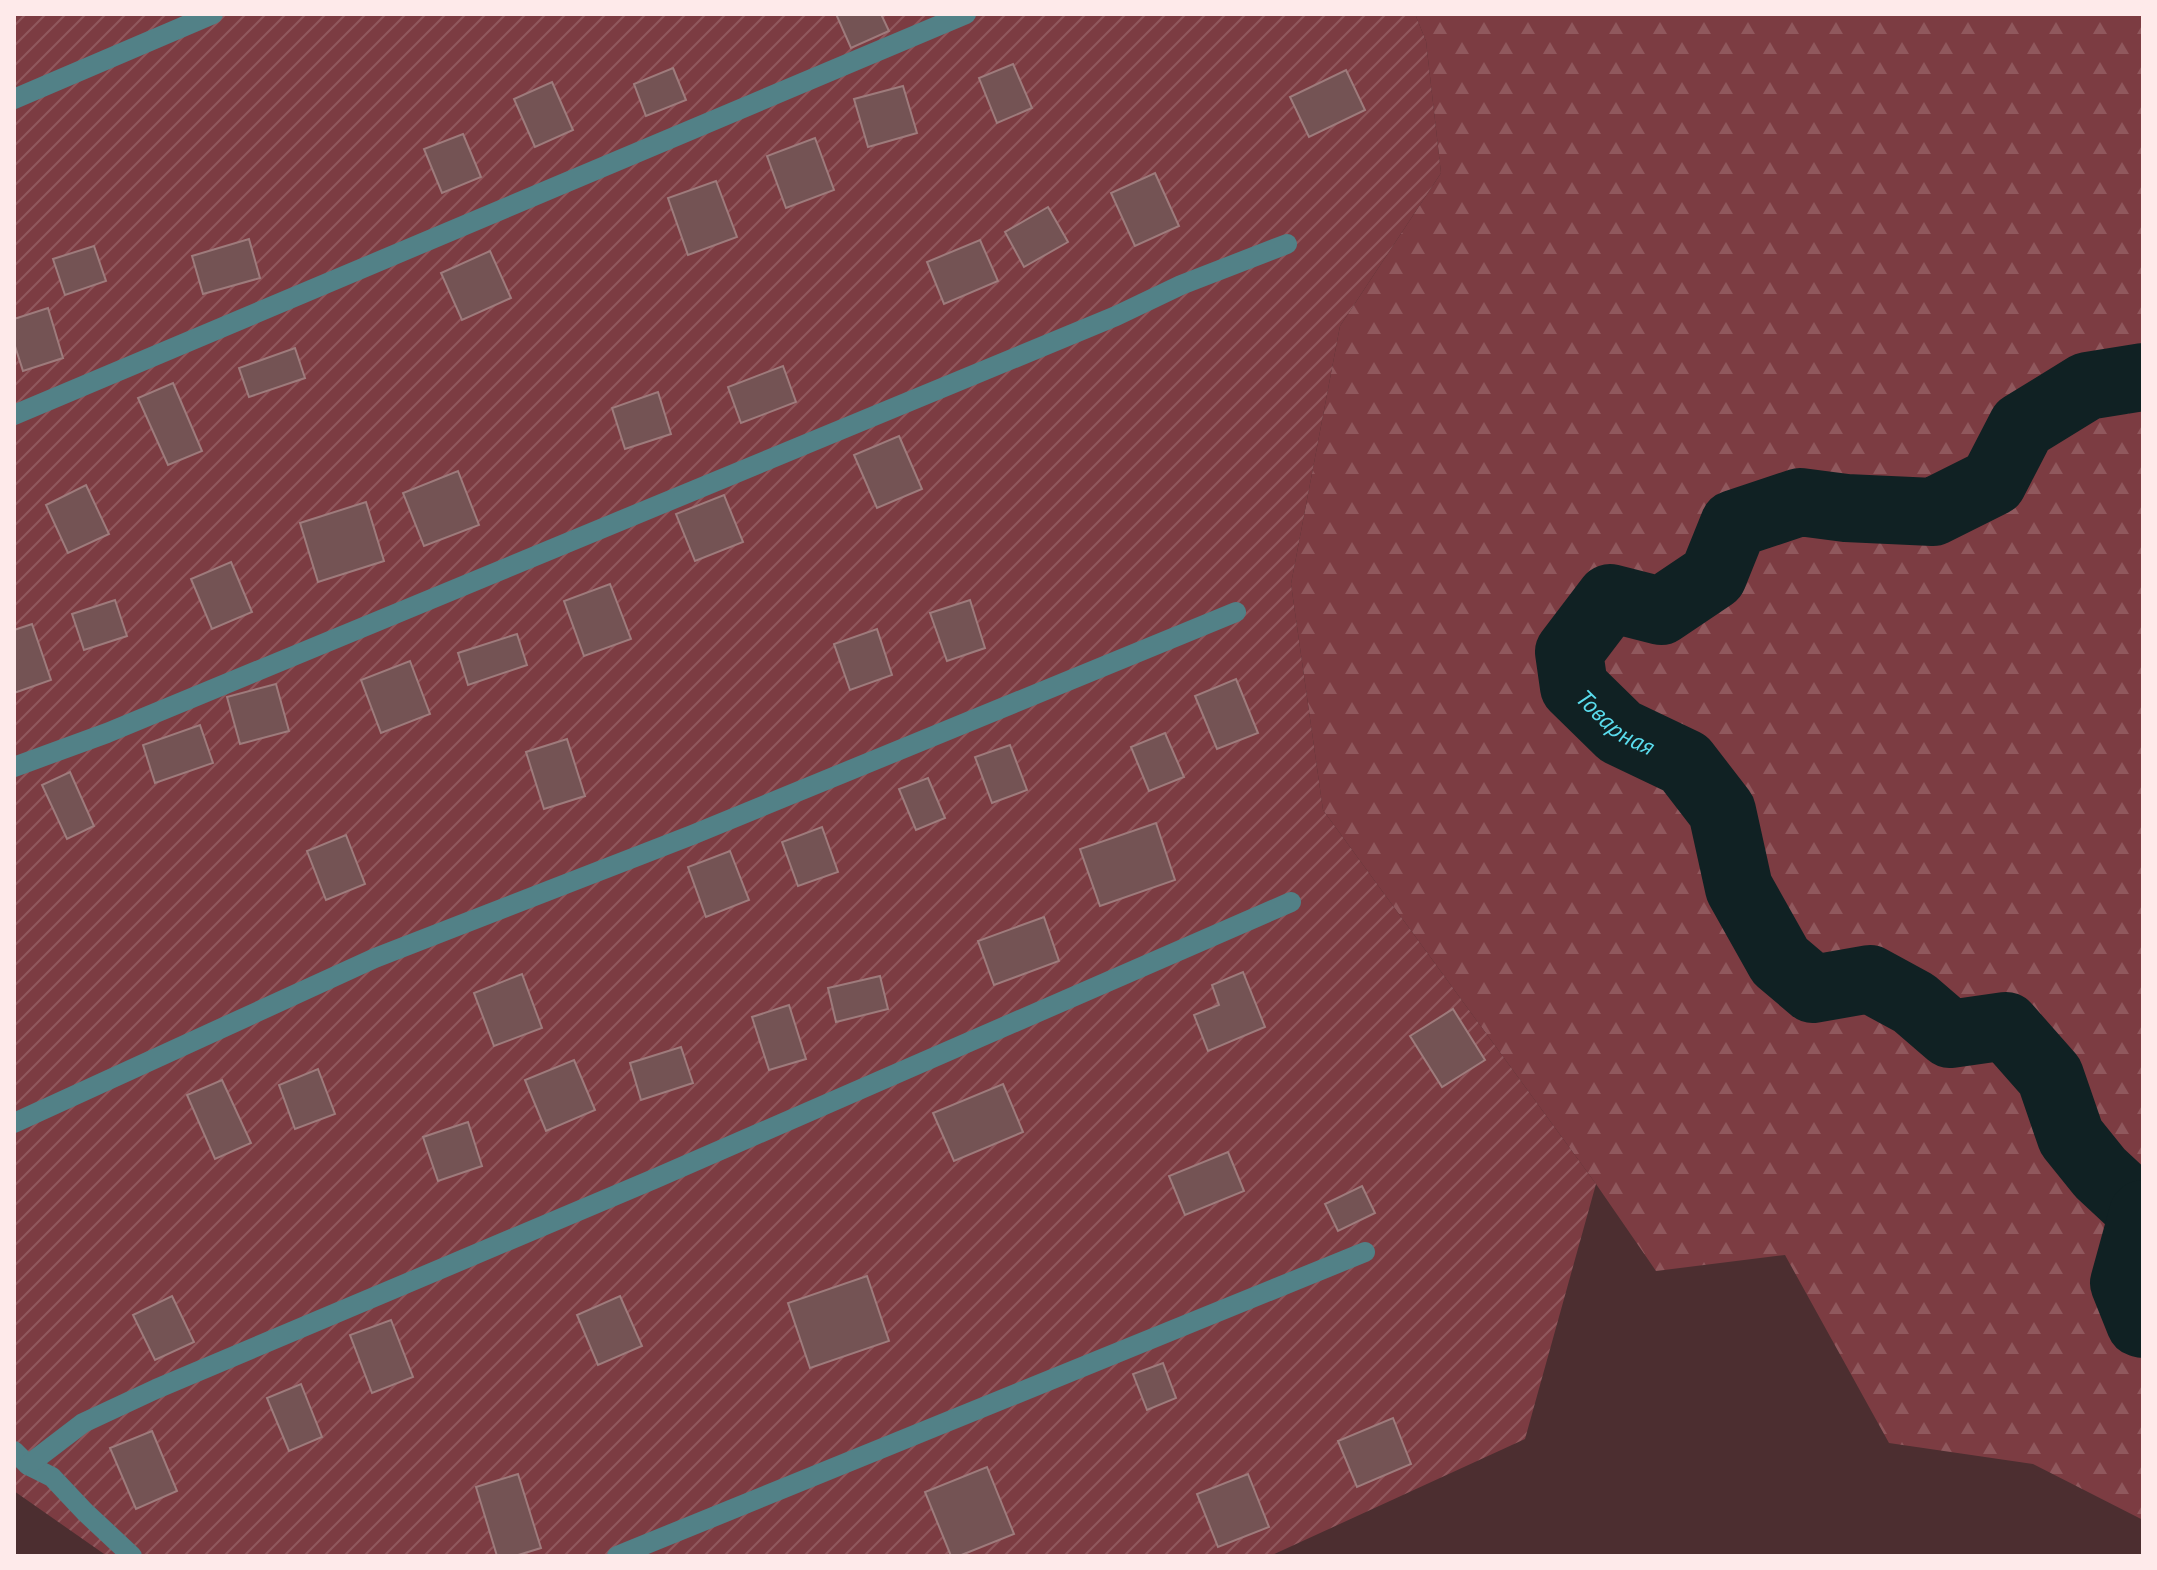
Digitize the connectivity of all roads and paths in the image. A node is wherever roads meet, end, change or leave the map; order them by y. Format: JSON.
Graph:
{"nodes":[{"id":1,"x":213,"y":14,"type":"edge"},
{"id":2,"x":966,"y":14,"type":"edge"},
{"id":3,"x":14,"y":99,"type":"edge"},
{"id":4,"x":1287,"y":244,"type":"dead end"},
{"id":5,"x":14,"y":415,"type":"edge"},
{"id":6,"x":1236,"y":612,"type":"dead end"},
{"id":7,"x":14,"y":767,"type":"edge"},
{"id":8,"x":1291,"y":902,"type":"dead end"},
{"id":9,"x":14,"y":1123,"type":"edge"},
{"id":10,"x":1365,"y":1252,"type":"dead end"},
{"id":11,"x":21,"y":1458,"type":"edge"},
{"id":12,"x":132,"y":1556,"type":"edge"},
{"id":13,"x":617,"y":1556,"type":"edge"}],
"edges":[{"from":1,"to":3,"type":"street"},
{"from":2,"to":5,"type":"street"},
{"from":4,"to":7,"type":"street"},
{"from":6,"to":9,"type":"street"},
{"from":8,"to":11,"type":"street"},
{"from":10,"to":13,"type":"street"},
{"from":11,"to":12,"type":"street"}]}
